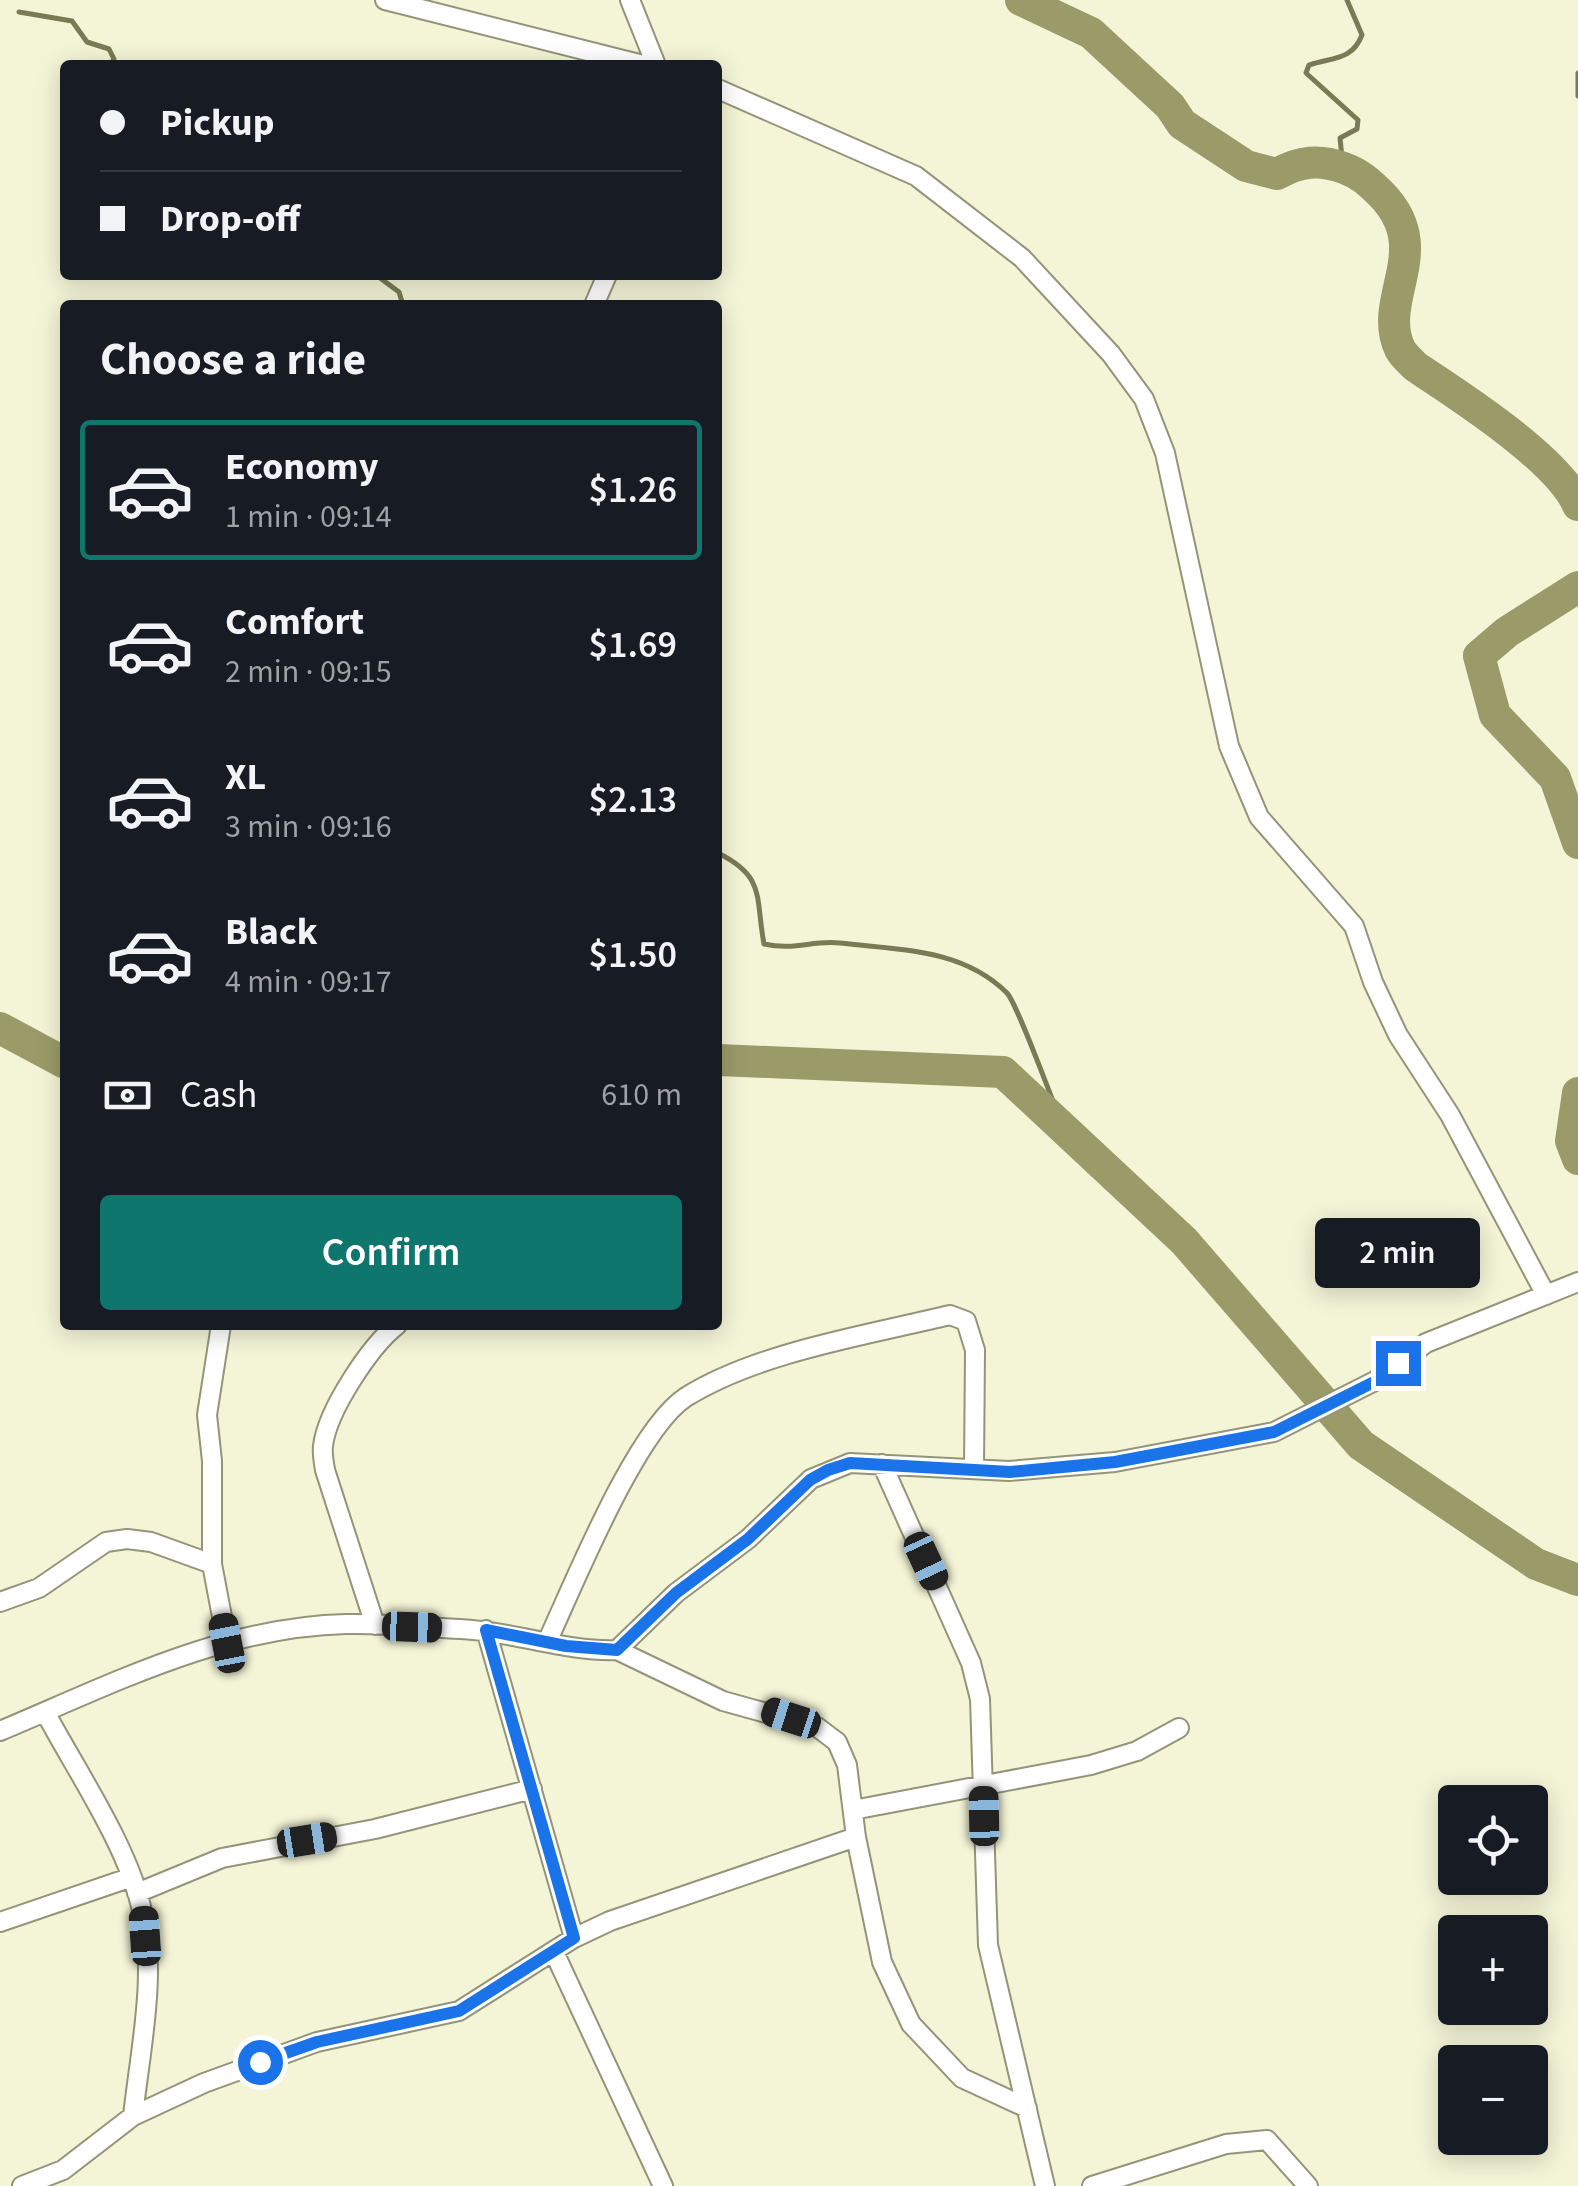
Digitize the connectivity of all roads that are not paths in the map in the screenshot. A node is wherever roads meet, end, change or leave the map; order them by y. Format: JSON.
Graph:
{"nodes":[{"id":1,"x":385,"y":0,"type":"edge"},
{"id":2,"x":630,"y":0,"type":"edge"},
{"id":3,"x":623,"y":60,"type":"edge"},
{"id":4,"x":654,"y":60,"type":"edge"},
{"id":5,"x":722,"y":91,"type":"edge"},
{"id":6,"x":1578,"y":1282,"type":"edge"},
{"id":7,"x":1546,"y":1296,"type":"junction"},
{"id":8,"x":220,"y":1330,"type":"edge"},
{"id":9,"x":390,"y":1330,"type":"edge"},
{"id":10,"x":882,"y":1464,"type":"junction"},
{"id":11,"x":974,"y":1469,"type":"junction"},
{"id":12,"x":212,"y":1564,"type":"junction"},
{"id":13,"x":0,"y":1602,"type":"edge"},
{"id":14,"x":375,"y":1625,"type":"junction"},
{"id":15,"x":486,"y":1630,"type":"junction"},
{"id":16,"x":547,"y":1642,"type":"junction"},
{"id":17,"x":227,"y":1643,"type":"junction"},
{"id":18,"x":617,"y":1650,"type":"junction"},
{"id":19,"x":45,"y":1712,"type":"junction"},
{"id":20,"x":1179,"y":1728,"type":"dead end"},
{"id":21,"x":0,"y":1731,"type":"edge"},
{"id":22,"x":984,"y":1783,"type":"junction"},
{"id":23,"x":532,"y":1789,"type":"junction"},
{"id":24,"x":852,"y":1810,"type":"junction"},
{"id":25,"x":856,"y":1837,"type":"junction"},
{"id":26,"x":135,"y":1885,"type":"junction"},
{"id":27,"x":0,"y":1922,"type":"edge"},
{"id":28,"x":574,"y":1938,"type":"junction"},
{"id":29,"x":554,"y":1952,"type":"junction"},
{"id":30,"x":1027,"y":2108,"type":"junction"},
{"id":31,"x":132,"y":2116,"type":"junction"},
{"id":32,"x":64,"y":2178,"type":"edge"},
{"id":33,"x":22,"y":2186,"type":"edge"},
{"id":34,"x":662,"y":2186,"type":"edge"},
{"id":35,"x":1045,"y":2186,"type":"edge"},
{"id":36,"x":1092,"y":2186,"type":"edge"},
{"id":37,"x":1308,"y":2186,"type":"edge"}],
"edges":[{"from":1,"to":3,"type":"street"},
{"from":2,"to":4,"type":"street"},
{"from":5,"to":7,"type":"street"},
{"from":6,"to":7,"type":"street"},
{"from":7,"to":11,"type":"street"},
{"from":8,"to":12,"type":"street"},
{"from":9,"to":14,"type":"street"},
{"from":10,"to":11,"type":"street"},
{"from":10,"to":18,"type":"street"},
{"from":10,"to":22,"type":"street"},
{"from":11,"to":16,"type":"street"},
{"from":12,"to":13,"type":"street"},
{"from":12,"to":17,"type":"street"},
{"from":14,"to":15,"type":"street"},
{"from":14,"to":17,"type":"street"},
{"from":15,"to":16,"type":"street"},
{"from":15,"to":23,"type":"street"},
{"from":16,"to":18,"type":"street"},
{"from":17,"to":19,"type":"street"},
{"from":18,"to":24,"type":"street"},
{"from":19,"to":21,"type":"street"},
{"from":19,"to":26,"type":"street"},
{"from":20,"to":22,"type":"street"},
{"from":22,"to":24,"type":"street"},
{"from":22,"to":30,"type":"street"},
{"from":23,"to":26,"type":"street"},
{"from":23,"to":28,"type":"street"},
{"from":24,"to":25,"type":"street"},
{"from":25,"to":28,"type":"street"},
{"from":25,"to":30,"type":"street"},
{"from":26,"to":27,"type":"street"},
{"from":26,"to":31,"type":"street"},
{"from":28,"to":29,"type":"street"},
{"from":29,"to":31,"type":"street"},
{"from":29,"to":34,"type":"street"},
{"from":30,"to":35,"type":"street"},
{"from":31,"to":32,"type":"street"},
{"from":32,"to":33,"type":"street"},
{"from":36,"to":37,"type":"street"}]}
